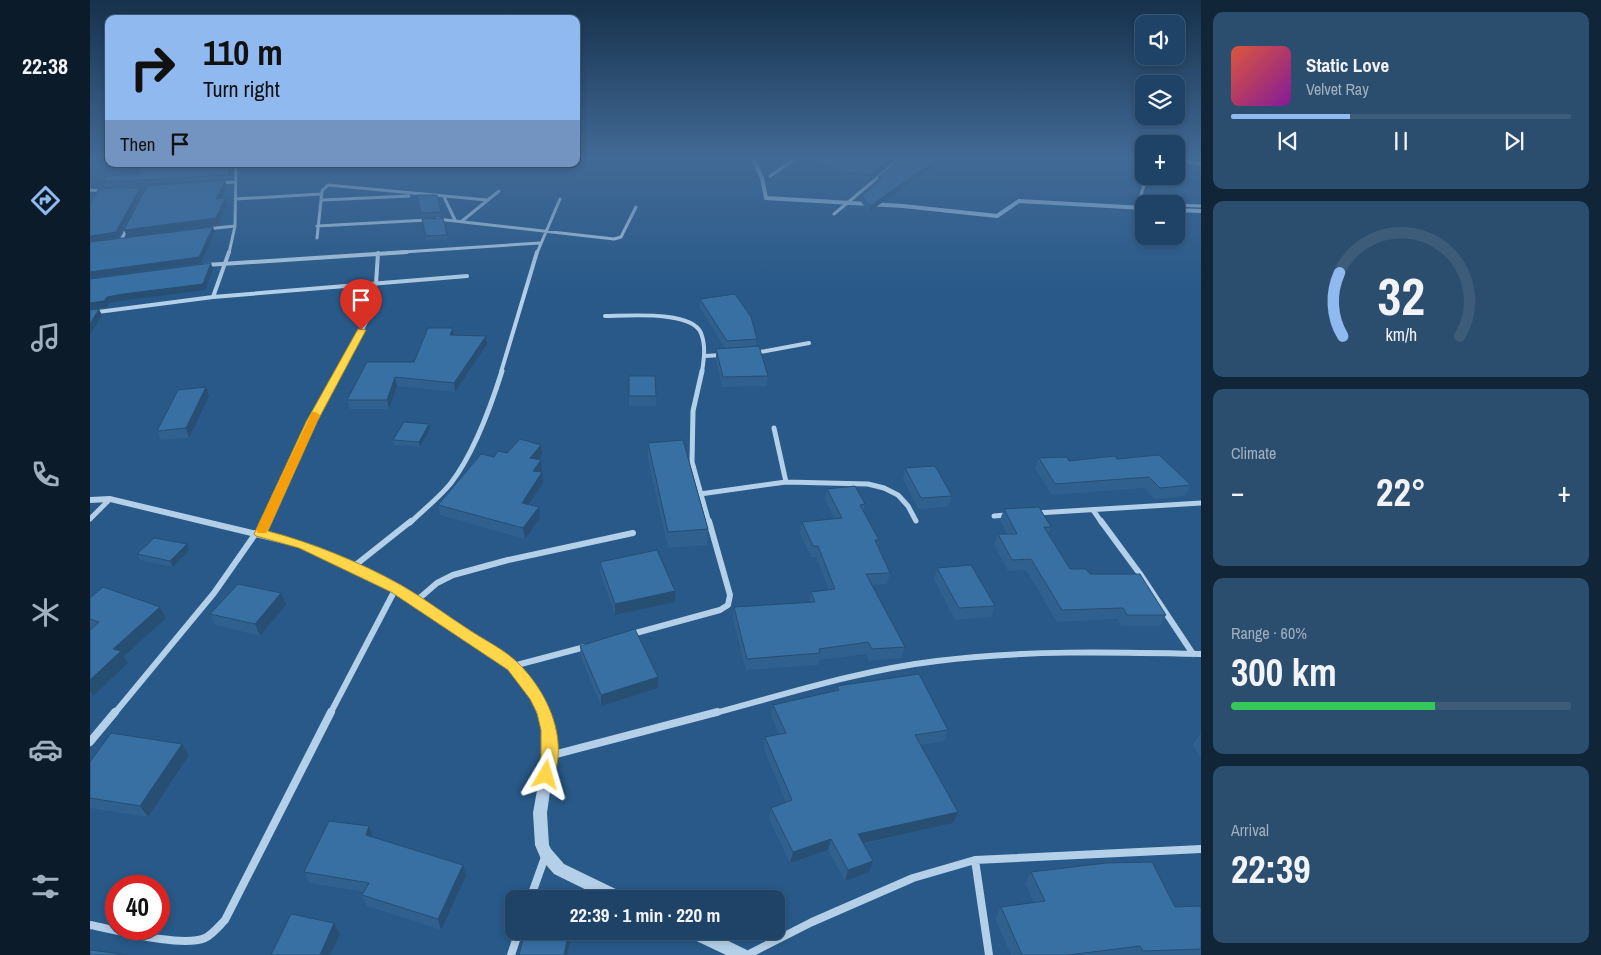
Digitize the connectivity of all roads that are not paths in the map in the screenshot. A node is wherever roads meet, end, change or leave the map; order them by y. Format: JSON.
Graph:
{"nodes":[{"id":1,"x":236,"y":204,"type":"edge"},
{"id":2,"x":321,"y":204,"type":"edge"},
{"id":3,"x":447,"y":204,"type":"edge"},
{"id":4,"x":483,"y":204,"type":"edge"},
{"id":5,"x":558,"y":204,"type":"edge"},
{"id":6,"x":849,"y":204,"type":"edge"},
{"id":7,"x":1185,"y":205,"type":"edge"},
{"id":8,"x":1201,"y":206,"type":"edge"},
{"id":9,"x":636,"y":207,"type":"dead end"},
{"id":10,"x":834,"y":214,"type":"dead end"},
{"id":11,"x":455,"y":220,"type":"junction"},
{"id":12,"x":462,"y":221,"type":"junction"},
{"id":13,"x":130,"y":223,"type":"edge"},
{"id":14,"x":235,"y":226,"type":"junction"},
{"id":15,"x":317,"y":226,"type":"junction"},
{"id":16,"x":197,"y":230,"type":"edge"},
{"id":17,"x":544,"y":232,"type":"junction"},
{"id":18,"x":317,"y":238,"type":"dead end"},
{"id":19,"x":131,"y":239,"type":"edge"},
{"id":20,"x":121,"y":240,"type":"junction"},
{"id":21,"x":113,"y":241,"type":"edge"},
{"id":22,"x":540,"y":243,"type":"junction"},
{"id":23,"x":378,"y":253,"type":"junction"},
{"id":24,"x":227,"y":263,"type":"junction"},
{"id":25,"x":200,"y":266,"type":"edge"},
{"id":26,"x":467,"y":276,"type":"dead end"},
{"id":27,"x":376,"y":284,"type":"junction"},
{"id":28,"x":213,"y":297,"type":"junction"},
{"id":29,"x":379,"y":298,"type":"dead end"},
{"id":30,"x":90,"y":313,"type":"edge"},
{"id":31,"x":605,"y":316,"type":"dead end"},
{"id":32,"x":809,"y":343,"type":"dead end"},
{"id":33,"x":753,"y":353,"type":"edge"},
{"id":34,"x":724,"y":355,"type":"edge"},
{"id":35,"x":705,"y":356,"type":"junction"},
{"id":36,"x":774,"y":428,"type":"dead end"},
{"id":37,"x":786,"y":482,"type":"junction"},
{"id":38,"x":700,"y":494,"type":"junction"},
{"id":39,"x":110,"y":499,"type":"junction"},
{"id":40,"x":90,"y":500,"type":"edge"},
{"id":41,"x":1201,"y":503,"type":"edge"},
{"id":42,"x":1093,"y":510,"type":"junction"},
{"id":43,"x":1034,"y":513,"type":"edge"},
{"id":44,"x":1014,"y":514,"type":"edge"},
{"id":45,"x":994,"y":516,"type":"dead end"},
{"id":46,"x":90,"y":519,"type":"edge"},
{"id":47,"x":916,"y":521,"type":"dead end"},
{"id":48,"x":258,"y":533,"type":"junction"},
{"id":49,"x":633,"y":534,"type":"dead end"},
{"id":50,"x":354,"y":567,"type":"junction"},
{"id":51,"x":396,"y":588,"type":"junction"},
{"id":52,"x":415,"y":602,"type":"junction"},
{"id":53,"x":626,"y":636,"type":"edge"},
{"id":54,"x":588,"y":646,"type":"edge"},
{"id":55,"x":1197,"y":654,"type":"edge"},
{"id":56,"x":513,"y":666,"type":"junction"},
{"id":57,"x":90,"y":742,"type":"edge"},
{"id":58,"x":549,"y":756,"type":"junction"},
{"id":59,"x":1201,"y":849,"type":"edge"},
{"id":60,"x":546,"y":854,"type":"junction"},
{"id":61,"x":975,"y":860,"type":"junction"},
{"id":62,"x":533,"y":890,"type":"edge"},
{"id":63,"x":602,"y":890,"type":"edge"},
{"id":64,"x":90,"y":925,"type":"edge"},
{"id":65,"x":516,"y":940,"type":"edge"},
{"id":66,"x":710,"y":940,"type":"edge"},
{"id":67,"x":511,"y":955,"type":"edge"},
{"id":68,"x":742,"y":955,"type":"edge"},
{"id":69,"x":747,"y":955,"type":"edge"},
{"id":70,"x":989,"y":955,"type":"edge"}],
"edges":[{"from":1,"to":14,"type":"street"},
{"from":2,"to":15,"type":"street"},
{"from":3,"to":11,"type":"street"},
{"from":4,"to":12,"type":"street"},
{"from":5,"to":17,"type":"street"},
{"from":6,"to":10,"type":"street"},
{"from":7,"to":8,"type":"street"},
{"from":9,"to":17,"type":"street"},
{"from":11,"to":12,"type":"street"},
{"from":11,"to":15,"type":"street"},
{"from":12,"to":17,"type":"street"},
{"from":13,"to":20,"type":"street"},
{"from":14,"to":16,"type":"street"},
{"from":14,"to":24,"type":"street"},
{"from":15,"to":18,"type":"street"},
{"from":17,"to":22,"type":"street"},
{"from":19,"to":20,"type":"street"},
{"from":20,"to":21,"type":"street"},
{"from":22,"to":23,"type":"street"},
{"from":22,"to":50,"type":"street"},
{"from":23,"to":24,"type":"street"},
{"from":23,"to":27,"type":"street"},
{"from":24,"to":25,"type":"street"},
{"from":24,"to":28,"type":"street"},
{"from":26,"to":27,"type":"street"},
{"from":27,"to":28,"type":"street"},
{"from":28,"to":30,"type":"street"},
{"from":29,"to":48,"type":"street"},
{"from":31,"to":35,"type":"street"},
{"from":32,"to":33,"type":"street"},
{"from":34,"to":35,"type":"street"},
{"from":35,"to":38,"type":"street"},
{"from":36,"to":37,"type":"street"},
{"from":37,"to":38,"type":"street"},
{"from":37,"to":47,"type":"street"},
{"from":38,"to":53,"type":"street"},
{"from":39,"to":40,"type":"street"},
{"from":39,"to":46,"type":"street"},
{"from":39,"to":48,"type":"street"},
{"from":41,"to":42,"type":"street"},
{"from":42,"to":43,"type":"street"},
{"from":42,"to":55,"type":"street"},
{"from":44,"to":45,"type":"street"},
{"from":48,"to":50,"type":"street"},
{"from":48,"to":57,"type":"street"},
{"from":49,"to":52,"type":"street"},
{"from":50,"to":51,"type":"street"},
{"from":51,"to":52,"type":"street"},
{"from":51,"to":64,"type":"street"},
{"from":52,"to":56,"type":"street"},
{"from":54,"to":56,"type":"street"},
{"from":55,"to":58,"type":"street"},
{"from":56,"to":58,"type":"street"},
{"from":58,"to":60,"type":"street"},
{"from":59,"to":61,"type":"street"},
{"from":60,"to":62,"type":"street"},
{"from":60,"to":63,"type":"street"},
{"from":61,"to":69,"type":"street"},
{"from":61,"to":70,"type":"street"},
{"from":65,"to":67,"type":"street"},
{"from":66,"to":68,"type":"street"}]}
